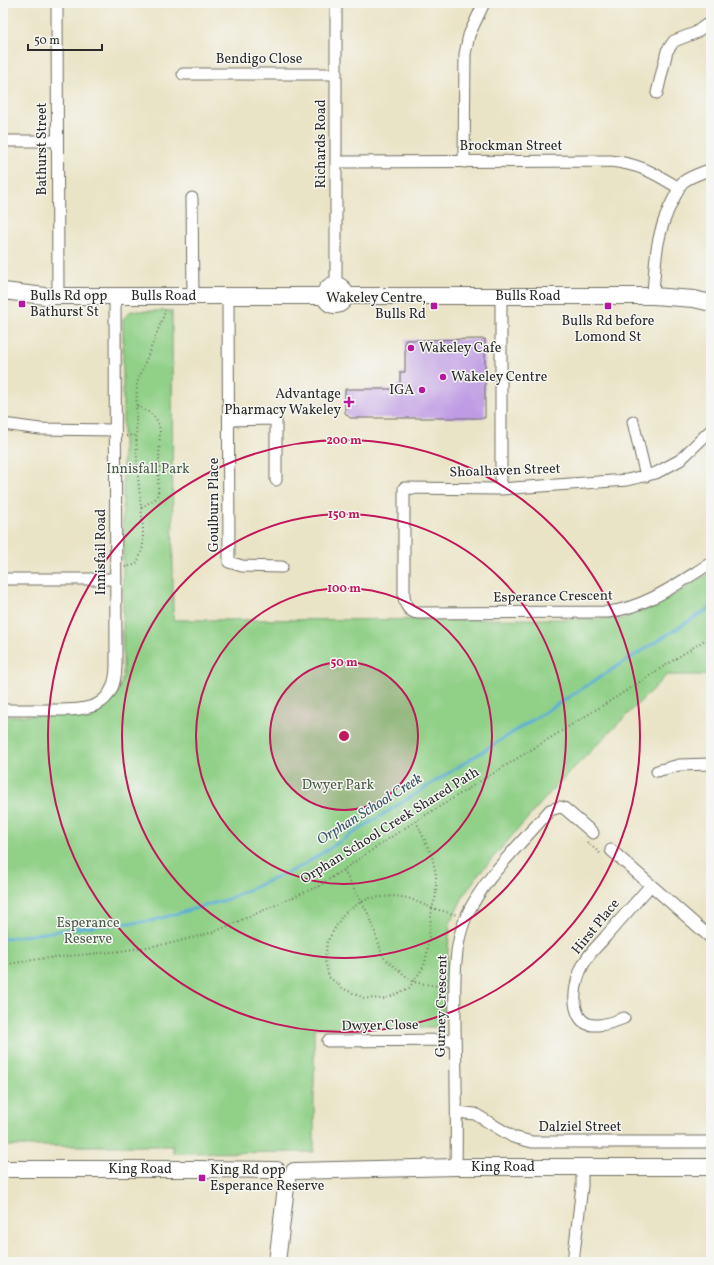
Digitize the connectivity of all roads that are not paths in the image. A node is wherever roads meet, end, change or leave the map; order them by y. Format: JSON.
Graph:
{"nodes":[{"id":1,"x":57,"y":3,"type":"edge"},
{"id":2,"x":336,"y":3,"type":"edge"},
{"id":3,"x":484,"y":3,"type":"edge"},
{"id":4,"x":708,"y":24,"type":"edge"},
{"id":5,"x":183,"y":74,"type":"dead end"},
{"id":6,"x":336,"y":74,"type":"junction"},
{"id":7,"x":657,"y":93,"type":"dead end"},
{"id":8,"x":3,"y":141,"type":"edge"},
{"id":9,"x":56,"y":141,"type":"junction"},
{"id":10,"x":336,"y":162,"type":"junction"},
{"id":11,"x":464,"y":162,"type":"junction"},
{"id":12,"x":711,"y":169,"type":"edge"},
{"id":13,"x":679,"y":188,"type":"junction"},
{"id":14,"x":192,"y":198,"type":"dead end"},
{"id":15,"x":3,"y":291,"type":"edge"},
{"id":16,"x":336,"y":292,"type":"junction"},
{"id":17,"x":58,"y":296,"type":"junction"},
{"id":18,"x":116,"y":296,"type":"junction"},
{"id":19,"x":228,"y":296,"type":"junction"},
{"id":20,"x":501,"y":296,"type":"junction"},
{"id":21,"x":653,"y":296,"type":"junction"},
{"id":22,"x":193,"y":297,"type":"junction"},
{"id":23,"x":711,"y":303,"type":"edge"},
{"id":24,"x":229,"y":420,"type":"junction"},
{"id":25,"x":633,"y":422,"type":"dead end"},
{"id":26,"x":3,"y":424,"type":"edge"},
{"id":27,"x":115,"y":430,"type":"junction"},
{"id":28,"x":710,"y":434,"type":"edge"},
{"id":29,"x":646,"y":476,"type":"junction"},
{"id":30,"x":276,"y":480,"type":"dead end"},
{"id":31,"x":501,"y":488,"type":"junction"},
{"id":32,"x":711,"y":563,"type":"edge"},
{"id":33,"x":282,"y":567,"type":"dead end"},
{"id":34,"x":116,"y":574,"type":"junction"},
{"id":35,"x":3,"y":579,"type":"edge"},
{"id":36,"x":408,"y":608,"type":"joint"},
{"id":37,"x":3,"y":710,"type":"edge"},
{"id":38,"x":711,"y":764,"type":"edge"},
{"id":39,"x":657,"y":771,"type":"dead end"},
{"id":40,"x":593,"y":833,"type":"dead end"},
{"id":41,"x":610,"y":850,"type":"dead end"},
{"id":42,"x":650,"y":885,"type":"junction"},
{"id":43,"x":711,"y":938,"type":"edge"},
{"id":44,"x":624,"y":1018,"type":"dead end"},
{"id":45,"x":455,"y":1040,"type":"junction"},
{"id":46,"x":328,"y":1042,"type":"dead end"},
{"id":47,"x":457,"y":1112,"type":"junction"},
{"id":48,"x":711,"y":1142,"type":"edge"},
{"id":49,"x":456,"y":1167,"type":"junction"},
{"id":50,"x":582,"y":1167,"type":"junction"},
{"id":51,"x":711,"y":1167,"type":"edge"},
{"id":52,"x":3,"y":1169,"type":"edge"},
{"id":53,"x":286,"y":1173,"type":"junction"},
{"id":54,"x":277,"y":1262,"type":"edge"},
{"id":55,"x":573,"y":1262,"type":"edge"}],
"edges":[{"from":1,"to":9,"type":"street","name":"Bathurst Street"},
{"from":2,"to":6,"type":"street","name":"Richards Road"},
{"from":3,"to":11,"type":"street"},
{"from":4,"to":7,"type":"street"},
{"from":5,"to":6,"type":"street","name":"Bendigo Close"},
{"from":6,"to":10,"type":"street","name":"Richards Road"},
{"from":8,"to":9,"type":"street"},
{"from":9,"to":17,"type":"street","name":"Bathurst Street"},
{"from":10,"to":11,"type":"street","name":"Brockman Street"},
{"from":10,"to":16,"type":"street","name":"Richards Road"},
{"from":11,"to":13,"type":"street","name":"Brockman Street"},
{"from":12,"to":13,"type":"street"},
{"from":13,"to":21,"type":"street"},
{"from":14,"to":22,"type":"street"},
{"from":15,"to":17,"type":"street","name":"Bulls Road"},
{"from":16,"to":19,"type":"street","name":"Bulls Road"},
{"from":16,"to":20,"type":"street","name":"Bulls Road"},
{"from":17,"to":18,"type":"street","name":"Bulls Road"},
{"from":18,"to":22,"type":"street","name":"Bulls Road"},
{"from":18,"to":27,"type":"street","name":"Innisfail Road"},
{"from":19,"to":22,"type":"street","name":"Bulls Road"},
{"from":19,"to":24,"type":"street","name":"Goulburn Place"},
{"from":20,"to":21,"type":"street","name":"Bulls Road"},
{"from":20,"to":31,"type":"street"},
{"from":21,"to":23,"type":"street","name":"Bulls Road"},
{"from":24,"to":30,"type":"street"},
{"from":24,"to":33,"type":"street","name":"Goulburn Place"},
{"from":25,"to":29,"type":"street"},
{"from":26,"to":27,"type":"street"},
{"from":27,"to":34,"type":"street","name":"Innisfail Road"},
{"from":28,"to":29,"type":"street","name":"Shoalhaven Street"},
{"from":29,"to":31,"type":"street","name":"Shoalhaven Street"},
{"from":31,"to":36,"type":"street","name":"Shoalhaven Street"},
{"from":32,"to":36,"type":"street","name":"Esperance Crescent"},
{"from":34,"to":35,"type":"street"},
{"from":34,"to":37,"type":"street","name":"Innisfail Road"},
{"from":38,"to":39,"type":"street"},
{"from":40,"to":45,"type":"street","name":"Gurney Crescent"},
{"from":41,"to":42,"type":"street"},
{"from":42,"to":43,"type":"street"},
{"from":42,"to":44,"type":"street","name":"Hirst Place"},
{"from":45,"to":46,"type":"street","name":"Dwyer Close"},
{"from":45,"to":47,"type":"street","name":"Gurney Crescent"},
{"from":47,"to":48,"type":"street","name":"Dalziel Street"},
{"from":47,"to":49,"type":"street","name":"Gurney Crescent"},
{"from":49,"to":50,"type":"street","name":"King Road"},
{"from":49,"to":53,"type":"street","name":"King Road"},
{"from":50,"to":51,"type":"street","name":"King Road"},
{"from":50,"to":55,"type":"street"},
{"from":52,"to":53,"type":"street","name":"King Road"},
{"from":53,"to":54,"type":"street"}]}
